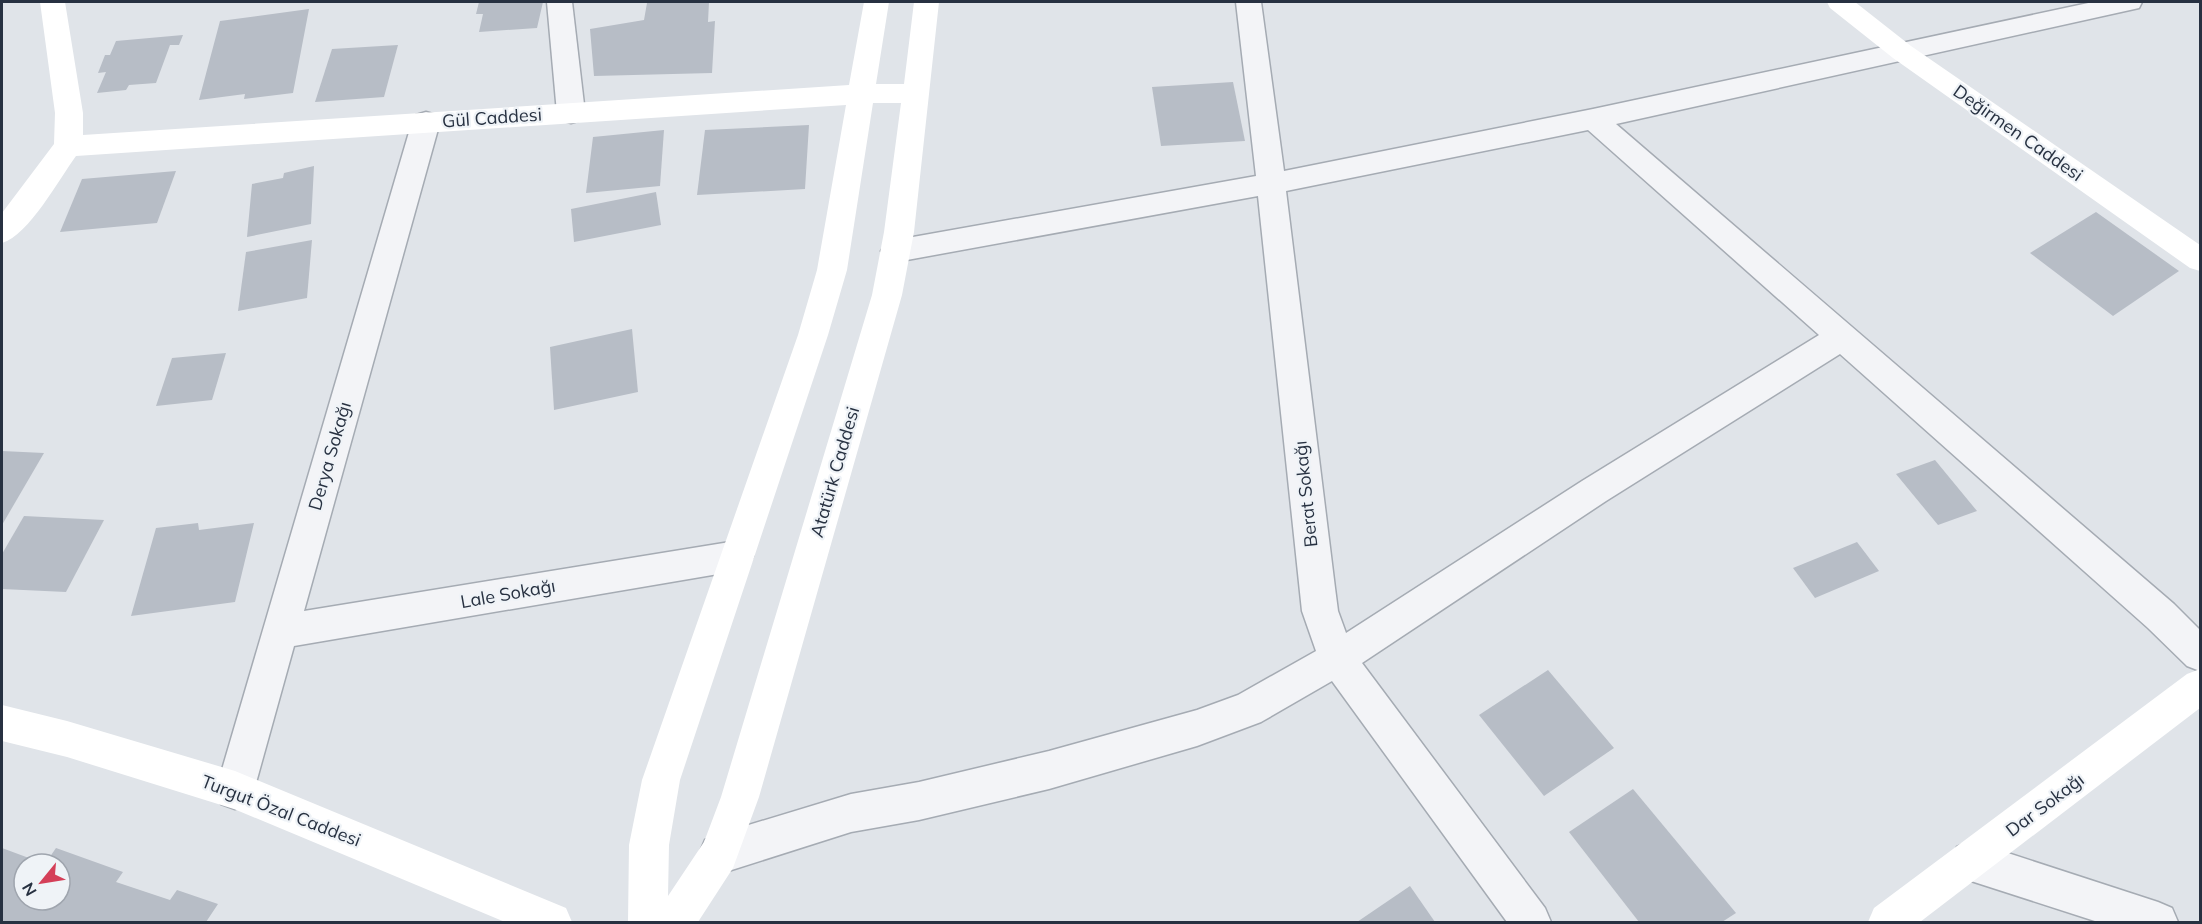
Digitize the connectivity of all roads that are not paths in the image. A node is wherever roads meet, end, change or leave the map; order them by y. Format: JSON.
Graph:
{"nodes":[{"id":1,"x":52,"y":2,"type":"edge"},
{"id":2,"x":560,"y":2,"type":"edge"},
{"id":3,"x":876,"y":2,"type":"edge"},
{"id":4,"x":927,"y":2,"type":"edge"},
{"id":5,"x":1248,"y":2,"type":"edge"},
{"id":6,"x":1839,"y":2,"type":"edge"},
{"id":7,"x":2130,"y":2,"type":"edge"},
{"id":8,"x":1902,"y":52,"type":"junction"},
{"id":9,"x":916,"y":93,"type":"junction"},
{"id":10,"x":862,"y":94,"type":"junction"},
{"id":11,"x":571,"y":113,"type":"junction"},
{"id":12,"x":1593,"y":119,"type":"junction"},
{"id":13,"x":426,"y":122,"type":"junction"},
{"id":14,"x":68,"y":146,"type":"junction"},
{"id":15,"x":1271,"y":182,"type":"junction"},
{"id":16,"x":2,"y":232,"type":"edge"},
{"id":17,"x":896,"y":251,"type":"junction"},
{"id":18,"x":2200,"y":260,"type":"edge"},
{"id":19,"x":1841,"y":337,"type":"junction"},
{"id":20,"x":736,"y":556,"type":"junction"},
{"id":21,"x":280,"y":632,"type":"junction"},
{"id":22,"x":2200,"y":654,"type":"edge"},
{"id":23,"x":1337,"y":658,"type":"junction"},
{"id":24,"x":2200,"y":686,"type":"edge"},
{"id":25,"x":2,"y":723,"type":"edge"},
{"id":26,"x":235,"y":790,"type":"junction"},
{"id":27,"x":719,"y":854,"type":"junction"},
{"id":28,"x":1971,"y":861,"type":"junction"},
{"id":29,"x":552,"y":922,"type":"edge"},
{"id":30,"x":648,"y":922,"type":"edge"},
{"id":31,"x":675,"y":922,"type":"edge"},
{"id":32,"x":1531,"y":922,"type":"edge"},
{"id":33,"x":1888,"y":922,"type":"edge"},
{"id":34,"x":2158,"y":922,"type":"edge"}],
"edges":[{"from":1,"to":14,"type":"street"},
{"from":2,"to":11,"type":"street"},
{"from":3,"to":10,"type":"street"},
{"from":4,"to":9,"type":"street","name":"Atatürk Caddesi"},
{"from":5,"to":15,"type":"street","name":"Berat Sokağı"},
{"from":6,"to":8,"type":"street","name":"Değirmen Caddesi"},
{"from":7,"to":8,"type":"street"},
{"from":8,"to":12,"type":"street"},
{"from":8,"to":18,"type":"street","name":"Değirmen Caddesi"},
{"from":9,"to":10,"type":"street","name":"Gül Caddesi"},
{"from":9,"to":17,"type":"street","name":"Atatürk Caddesi"},
{"from":10,"to":11,"type":"street","name":"Gül Caddesi"},
{"from":10,"to":20,"type":"street"},
{"from":11,"to":13,"type":"street","name":"Gül Caddesi"},
{"from":12,"to":15,"type":"street"},
{"from":12,"to":19,"type":"street"},
{"from":13,"to":14,"type":"street","name":"Gül Caddesi"},
{"from":13,"to":21,"type":"street","name":"Derya Sokağı"},
{"from":14,"to":16,"type":"street"},
{"from":15,"to":17,"type":"street"},
{"from":15,"to":23,"type":"street","name":"Berat Sokağı"},
{"from":17,"to":27,"type":"street","name":"Atatürk Caddesi"},
{"from":19,"to":22,"type":"street"},
{"from":19,"to":23,"type":"street"},
{"from":20,"to":21,"type":"street","name":"Lale Sokağı"},
{"from":20,"to":30,"type":"street"},
{"from":21,"to":26,"type":"street","name":"Derya Sokağı"},
{"from":23,"to":27,"type":"street"},
{"from":23,"to":32,"type":"street","name":"Berat Sokağı"},
{"from":24,"to":28,"type":"street","name":"Dar Sokağı"},
{"from":25,"to":26,"type":"street","name":"Turgut Özal Caddesi"},
{"from":26,"to":29,"type":"street","name":"Turgut Özal Caddesi"},
{"from":27,"to":31,"type":"street","name":"Atatürk Caddesi"},
{"from":28,"to":33,"type":"street","name":"Dar Sokağı"},
{"from":28,"to":34,"type":"street"}]}
